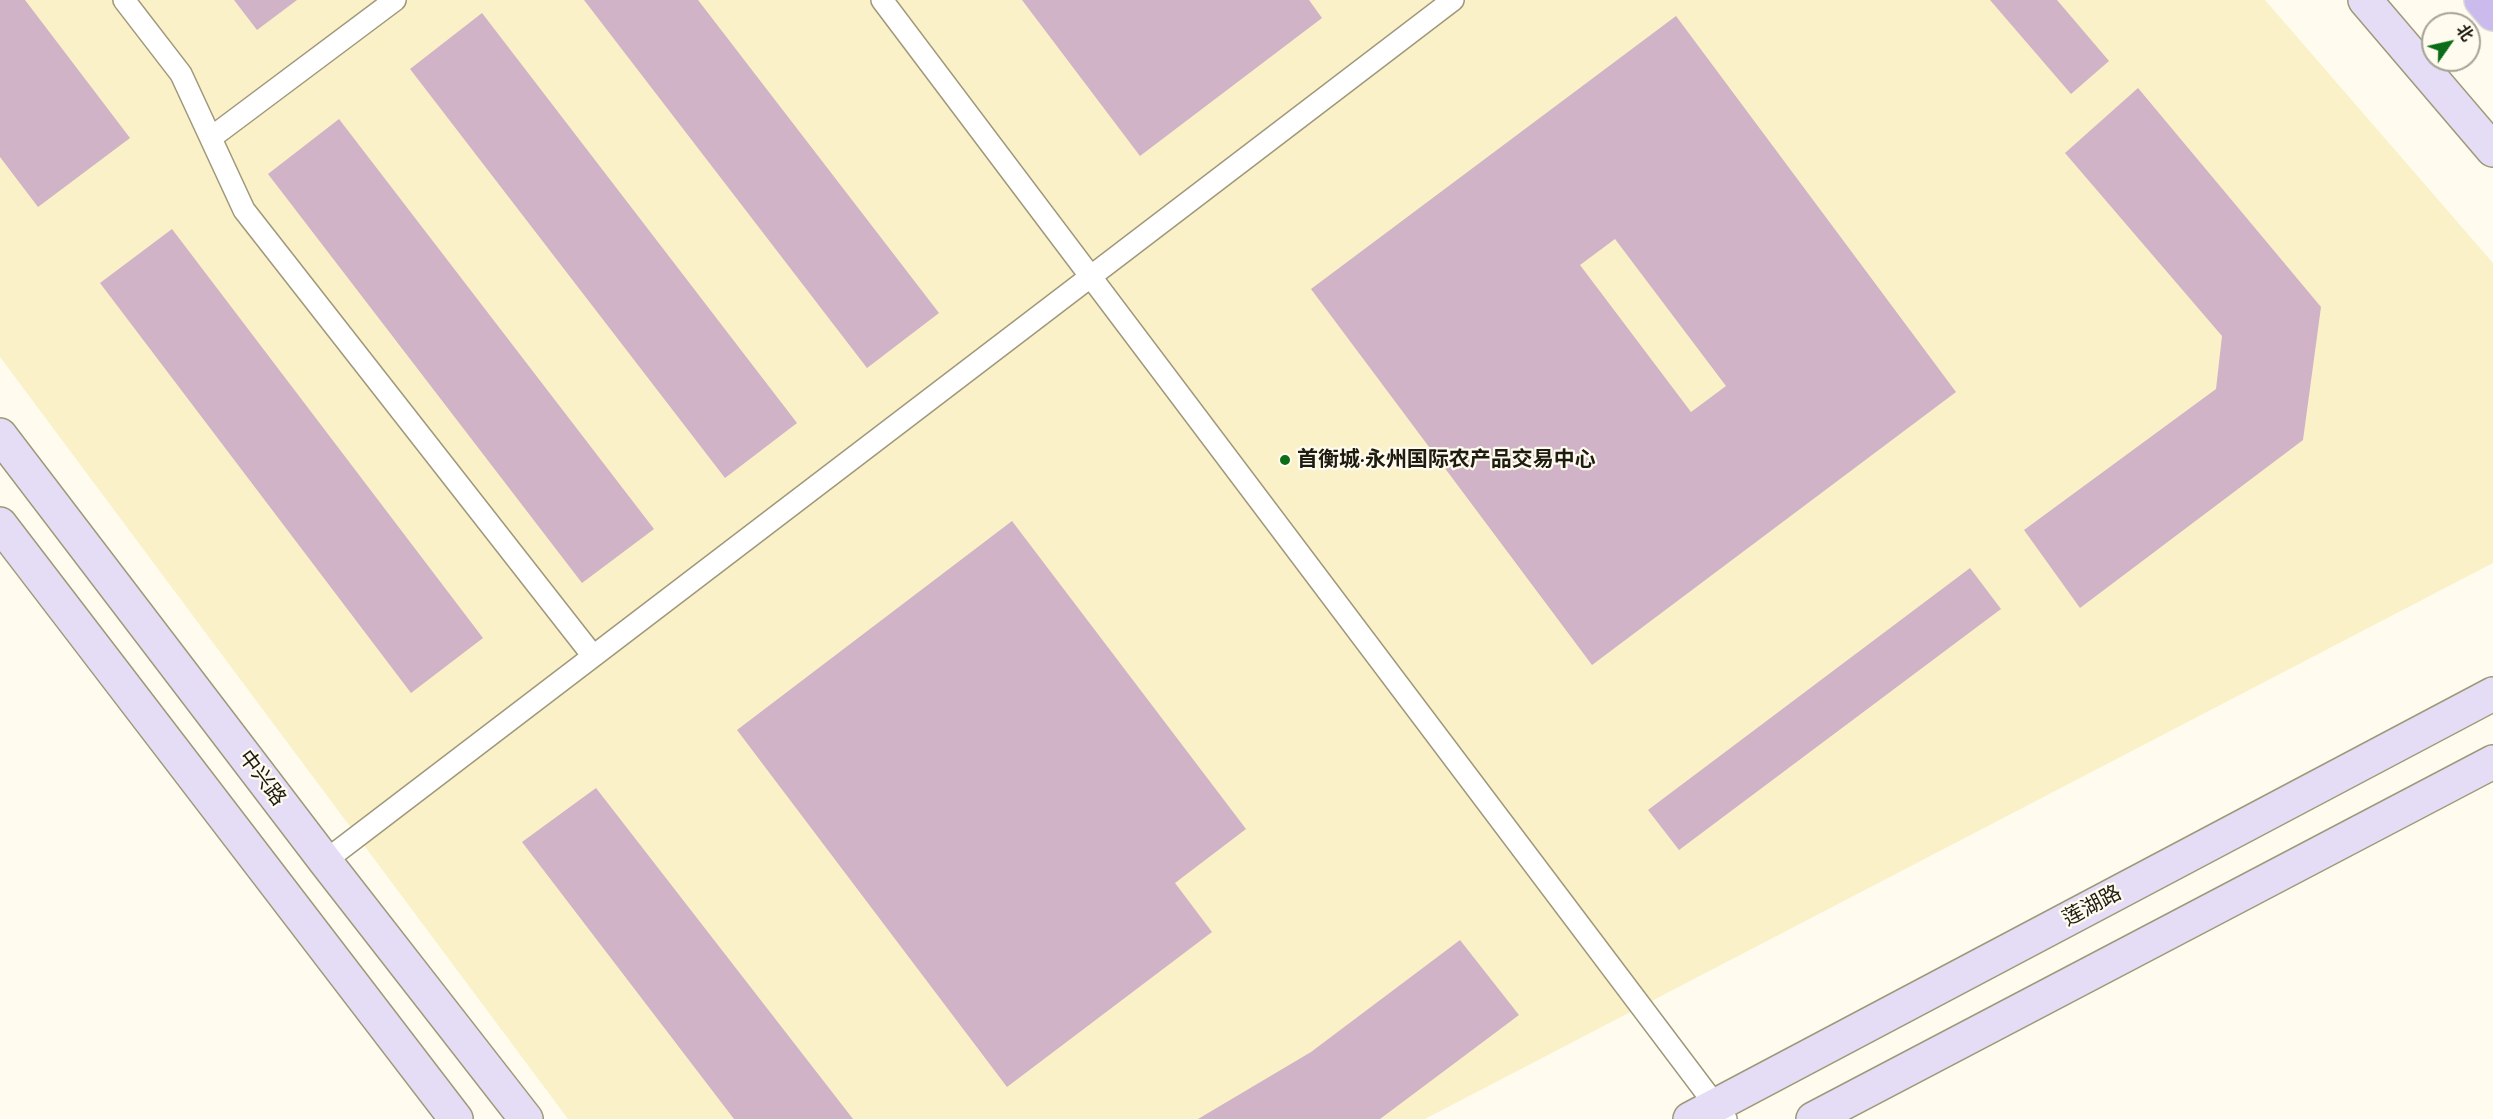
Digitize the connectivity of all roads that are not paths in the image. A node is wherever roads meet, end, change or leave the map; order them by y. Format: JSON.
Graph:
{"nodes":[{"id":1,"x":124,"y":0,"type":"edge"},
{"id":2,"x":395,"y":0,"type":"edge"},
{"id":3,"x":882,"y":0,"type":"edge"},
{"id":4,"x":1453,"y":0,"type":"edge"},
{"id":5,"x":2366,"y":0,"type":"edge"},
{"id":6,"x":2481,"y":0,"type":"edge"},
{"id":7,"x":2493,"y":14,"type":"edge"},
{"id":8,"x":212,"y":137,"type":"junction"},
{"id":9,"x":2493,"y":150,"type":"edge"},
{"id":10,"x":1091,"y":275,"type":"junction"},
{"id":11,"x":0,"y":435,"type":"edge"},
{"id":12,"x":0,"y":524,"type":"edge"},
{"id":13,"x":593,"y":656,"type":"junction"},
{"id":14,"x":2493,"y":694,"type":"edge"},
{"id":15,"x":2493,"y":762,"type":"edge"},
{"id":16,"x":325,"y":861,"type":"junction"},
{"id":17,"x":1710,"y":1114,"type":"edge"},
{"id":18,"x":456,"y":1119,"type":"edge"},
{"id":19,"x":526,"y":1119,"type":"edge"},
{"id":20,"x":1814,"y":1119,"type":"edge"}],
"edges":[{"from":1,"to":8,"type":"lane"},
{"from":2,"to":8,"type":"lane"},
{"from":3,"to":10,"type":"lane"},
{"from":4,"to":10,"type":"lane"},
{"from":5,"to":9,"type":"street"},
{"from":6,"to":7,"type":"main road"},
{"from":8,"to":13,"type":"lane"},
{"from":10,"to":13,"type":"lane"},
{"from":10,"to":17,"type":"lane"},
{"from":11,"to":16,"type":"street","name":"中兴路"},
{"from":12,"to":18,"type":"street"},
{"from":13,"to":16,"type":"lane"},
{"from":14,"to":17,"type":"street","name":"莲湖路"},
{"from":15,"to":20,"type":"street"},
{"from":16,"to":19,"type":"street","name":"中兴路"}]}
